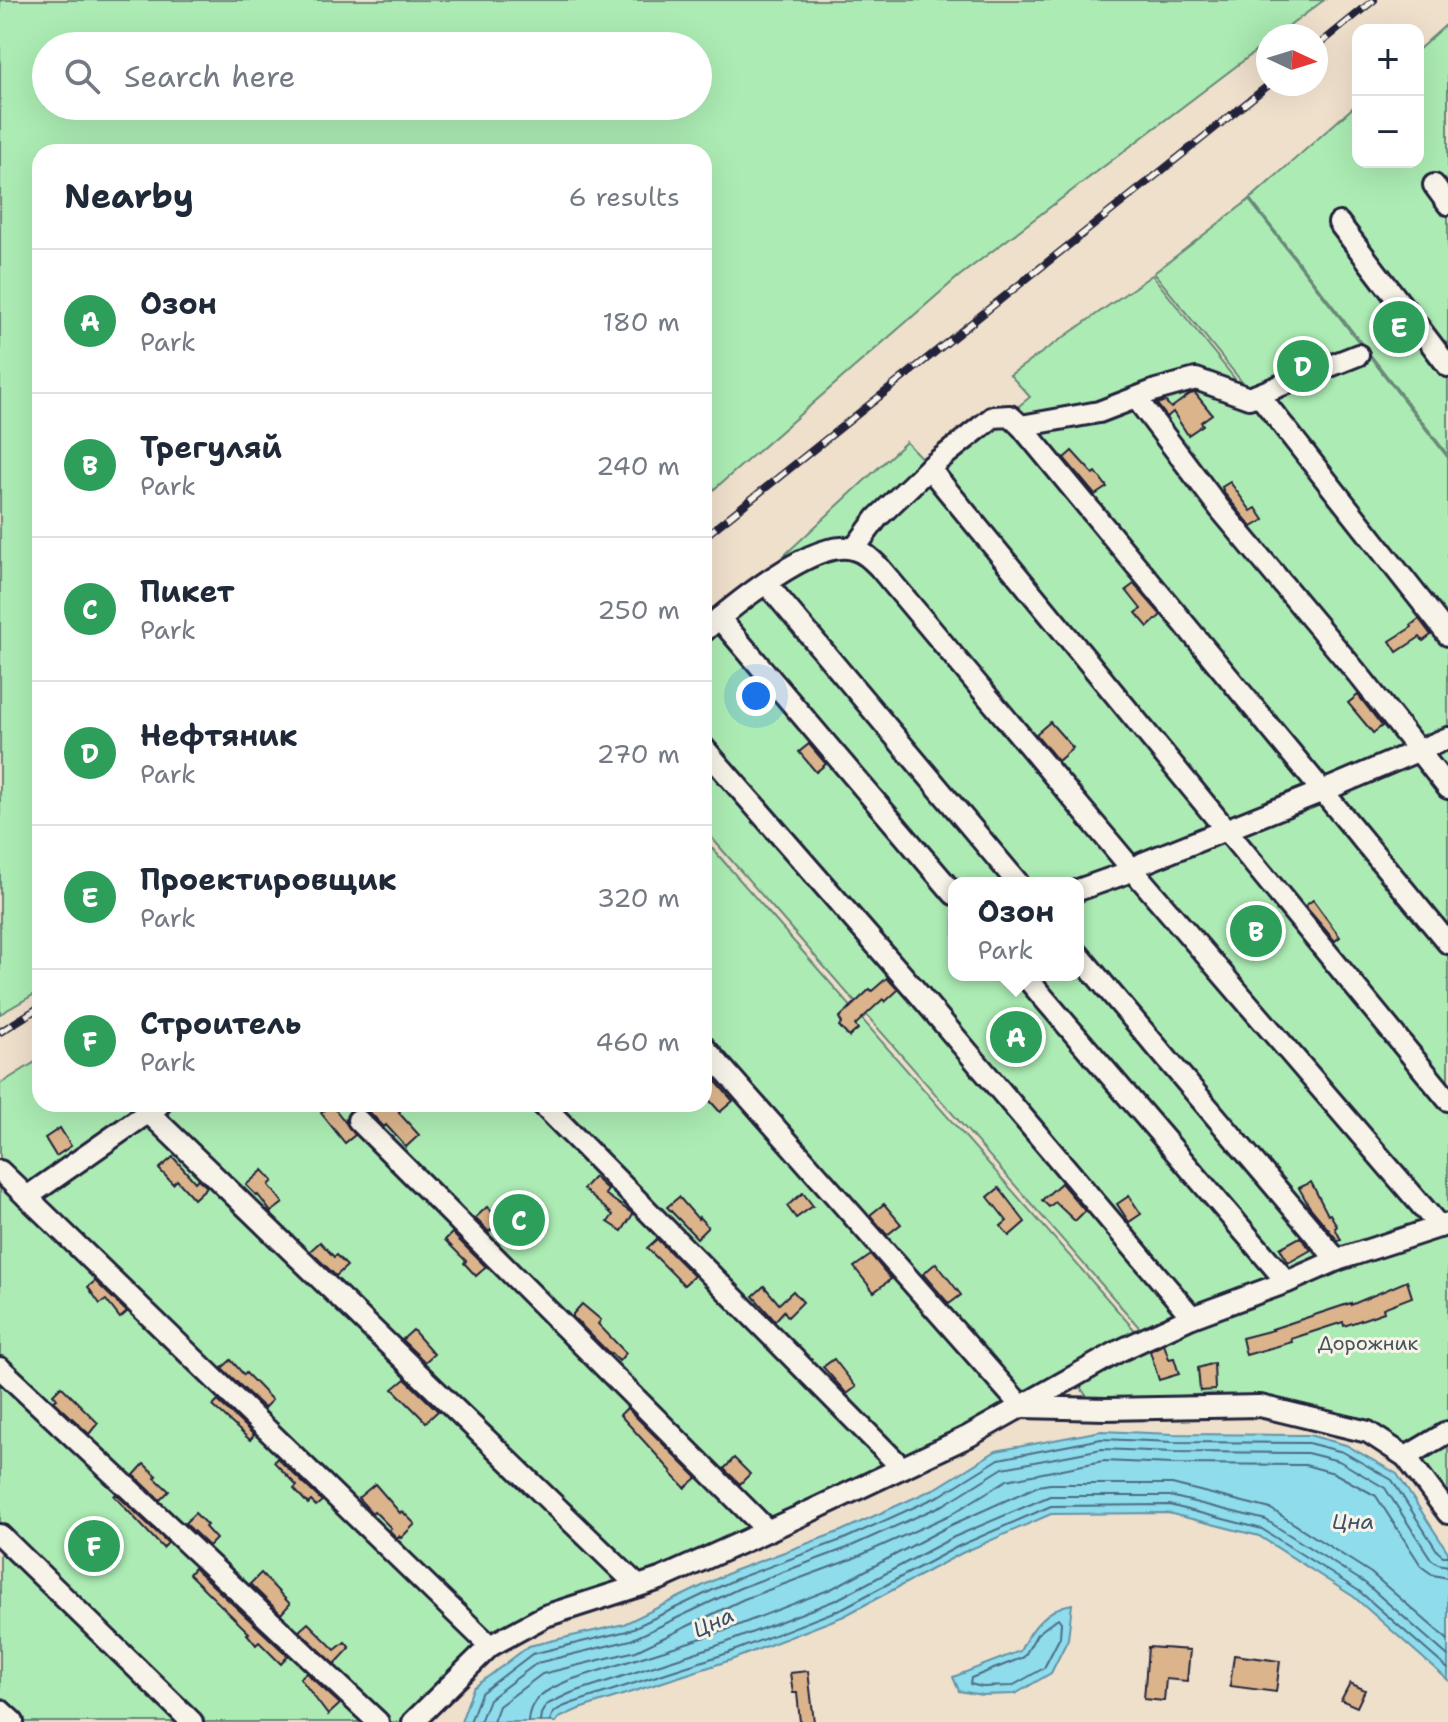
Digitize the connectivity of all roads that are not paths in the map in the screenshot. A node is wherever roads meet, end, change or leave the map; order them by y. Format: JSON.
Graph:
{"nodes":[{"id":1,"x":1434,"y":185,"type":"dead end"},
{"id":2,"x":1448,"y":204,"type":"edge"},
{"id":3,"x":1339,"y":223,"type":"dead end"},
{"id":4,"x":1358,"y":355,"type":"dead end"},
{"id":5,"x":1448,"y":366,"type":"edge"},
{"id":6,"x":1259,"y":395,"type":"junction"},
{"id":7,"x":1136,"y":398,"type":"junction"},
{"id":8,"x":1021,"y":426,"type":"junction"},
{"id":9,"x":929,"y":468,"type":"junction"},
{"id":10,"x":854,"y":549,"type":"junction"},
{"id":11,"x":766,"y":583,"type":"junction"},
{"id":12,"x":712,"y":624,"type":"edge"},
{"id":13,"x":712,"y":626,"type":"edge"},
{"id":14,"x":1448,"y":635,"type":"edge"},
{"id":15,"x":1448,"y":738,"type":"edge"},
{"id":16,"x":1417,"y":750,"type":"junction"},
{"id":17,"x":712,"y":757,"type":"edge"},
{"id":18,"x":1448,"y":788,"type":"edge"},
{"id":19,"x":1323,"y":791,"type":"junction"},
{"id":20,"x":1225,"y":831,"type":"junction"},
{"id":21,"x":1132,"y":869,"type":"junction"},
{"id":22,"x":1013,"y":877,"type":"edge"},
{"id":23,"x":948,"y":887,"type":"edge"},
{"id":24,"x":1084,"y":888,"type":"edge"},
{"id":25,"x":1448,"y":943,"type":"edge"},
{"id":26,"x":1084,"y":961,"type":"edge"},
{"id":27,"x":1029,"y":981,"type":"edge"},
{"id":28,"x":712,"y":1056,"type":"edge"},
{"id":29,"x":1448,"y":1100,"type":"edge"},
{"id":30,"x":147,"y":1112,"type":"edge"},
{"id":31,"x":157,"y":1112,"type":"edge"},
{"id":32,"x":550,"y":1112,"type":"edge"},
{"id":33,"x":358,"y":1120,"type":"dead end"},
{"id":34,"x":0,"y":1171,"type":"edge"},
{"id":35,"x":27,"y":1197,"type":"junction"},
{"id":36,"x":1444,"y":1225,"type":"edge"},
{"id":37,"x":1337,"y":1260,"type":"junction"},
{"id":38,"x":1287,"y":1282,"type":"junction"},
{"id":39,"x":1192,"y":1317,"type":"junction"},
{"id":40,"x":0,"y":1368,"type":"edge"},
{"id":41,"x":1022,"y":1407,"type":"junction"},
{"id":42,"x":1448,"y":1432,"type":"edge"},
{"id":43,"x":1406,"y":1457,"type":"junction"},
{"id":44,"x":902,"y":1468,"type":"junction"},
{"id":45,"x":1448,"y":1513,"type":"edge"},
{"id":46,"x":768,"y":1531,"type":"junction"},
{"id":47,"x":0,"y":1535,"type":"edge"},
{"id":48,"x":638,"y":1586,"type":"junction"},
{"id":49,"x":490,"y":1646,"type":"junction"},
{"id":50,"x":0,"y":1710,"type":"edge"},
{"id":51,"x":13,"y":1722,"type":"edge"},
{"id":52,"x":192,"y":1722,"type":"edge"},
{"id":53,"x":378,"y":1722,"type":"edge"},
{"id":54,"x":413,"y":1722,"type":"edge"}],
"edges":[{"from":1,"to":2,"type":"street"},
{"from":3,"to":5,"type":"street"},
{"from":4,"to":6,"type":"street"},
{"from":6,"to":7,"type":"street"},
{"from":6,"to":14,"type":"street"},
{"from":7,"to":8,"type":"street"},
{"from":7,"to":16,"type":"street"},
{"from":8,"to":9,"type":"street"},
{"from":8,"to":19,"type":"street"},
{"from":9,"to":10,"type":"street"},
{"from":9,"to":20,"type":"street"},
{"from":10,"to":11,"type":"street"},
{"from":10,"to":21,"type":"street"},
{"from":11,"to":12,"type":"street"},
{"from":11,"to":22,"type":"street"},
{"from":13,"to":23,"type":"street"},
{"from":15,"to":16,"type":"street"},
{"from":16,"to":18,"type":"street"},
{"from":16,"to":19,"type":"street"},
{"from":17,"to":39,"type":"street"},
{"from":19,"to":20,"type":"street"},
{"from":19,"to":25,"type":"street"},
{"from":20,"to":21,"type":"street"},
{"from":20,"to":29,"type":"street"},
{"from":21,"to":24,"type":"street"},
{"from":21,"to":36,"type":"street"},
{"from":26,"to":37,"type":"street"},
{"from":27,"to":38,"type":"street"},
{"from":28,"to":41,"type":"street"},
{"from":30,"to":35,"type":"street"},
{"from":31,"to":48,"type":"street"},
{"from":32,"to":44,"type":"street"},
{"from":33,"to":46,"type":"street"},
{"from":34,"to":35,"type":"street"},
{"from":35,"to":49,"type":"street"},
{"from":36,"to":37,"type":"street"},
{"from":37,"to":38,"type":"street"},
{"from":38,"to":39,"type":"street"},
{"from":39,"to":41,"type":"street"},
{"from":40,"to":53,"type":"street"},
{"from":41,"to":43,"type":"street"},
{"from":41,"to":44,"type":"street"},
{"from":42,"to":43,"type":"street"},
{"from":43,"to":45,"type":"street"},
{"from":44,"to":46,"type":"street"},
{"from":46,"to":48,"type":"street"},
{"from":47,"to":52,"type":"street"},
{"from":48,"to":49,"type":"street"},
{"from":49,"to":54,"type":"street"},
{"from":50,"to":51,"type":"street"}]}
